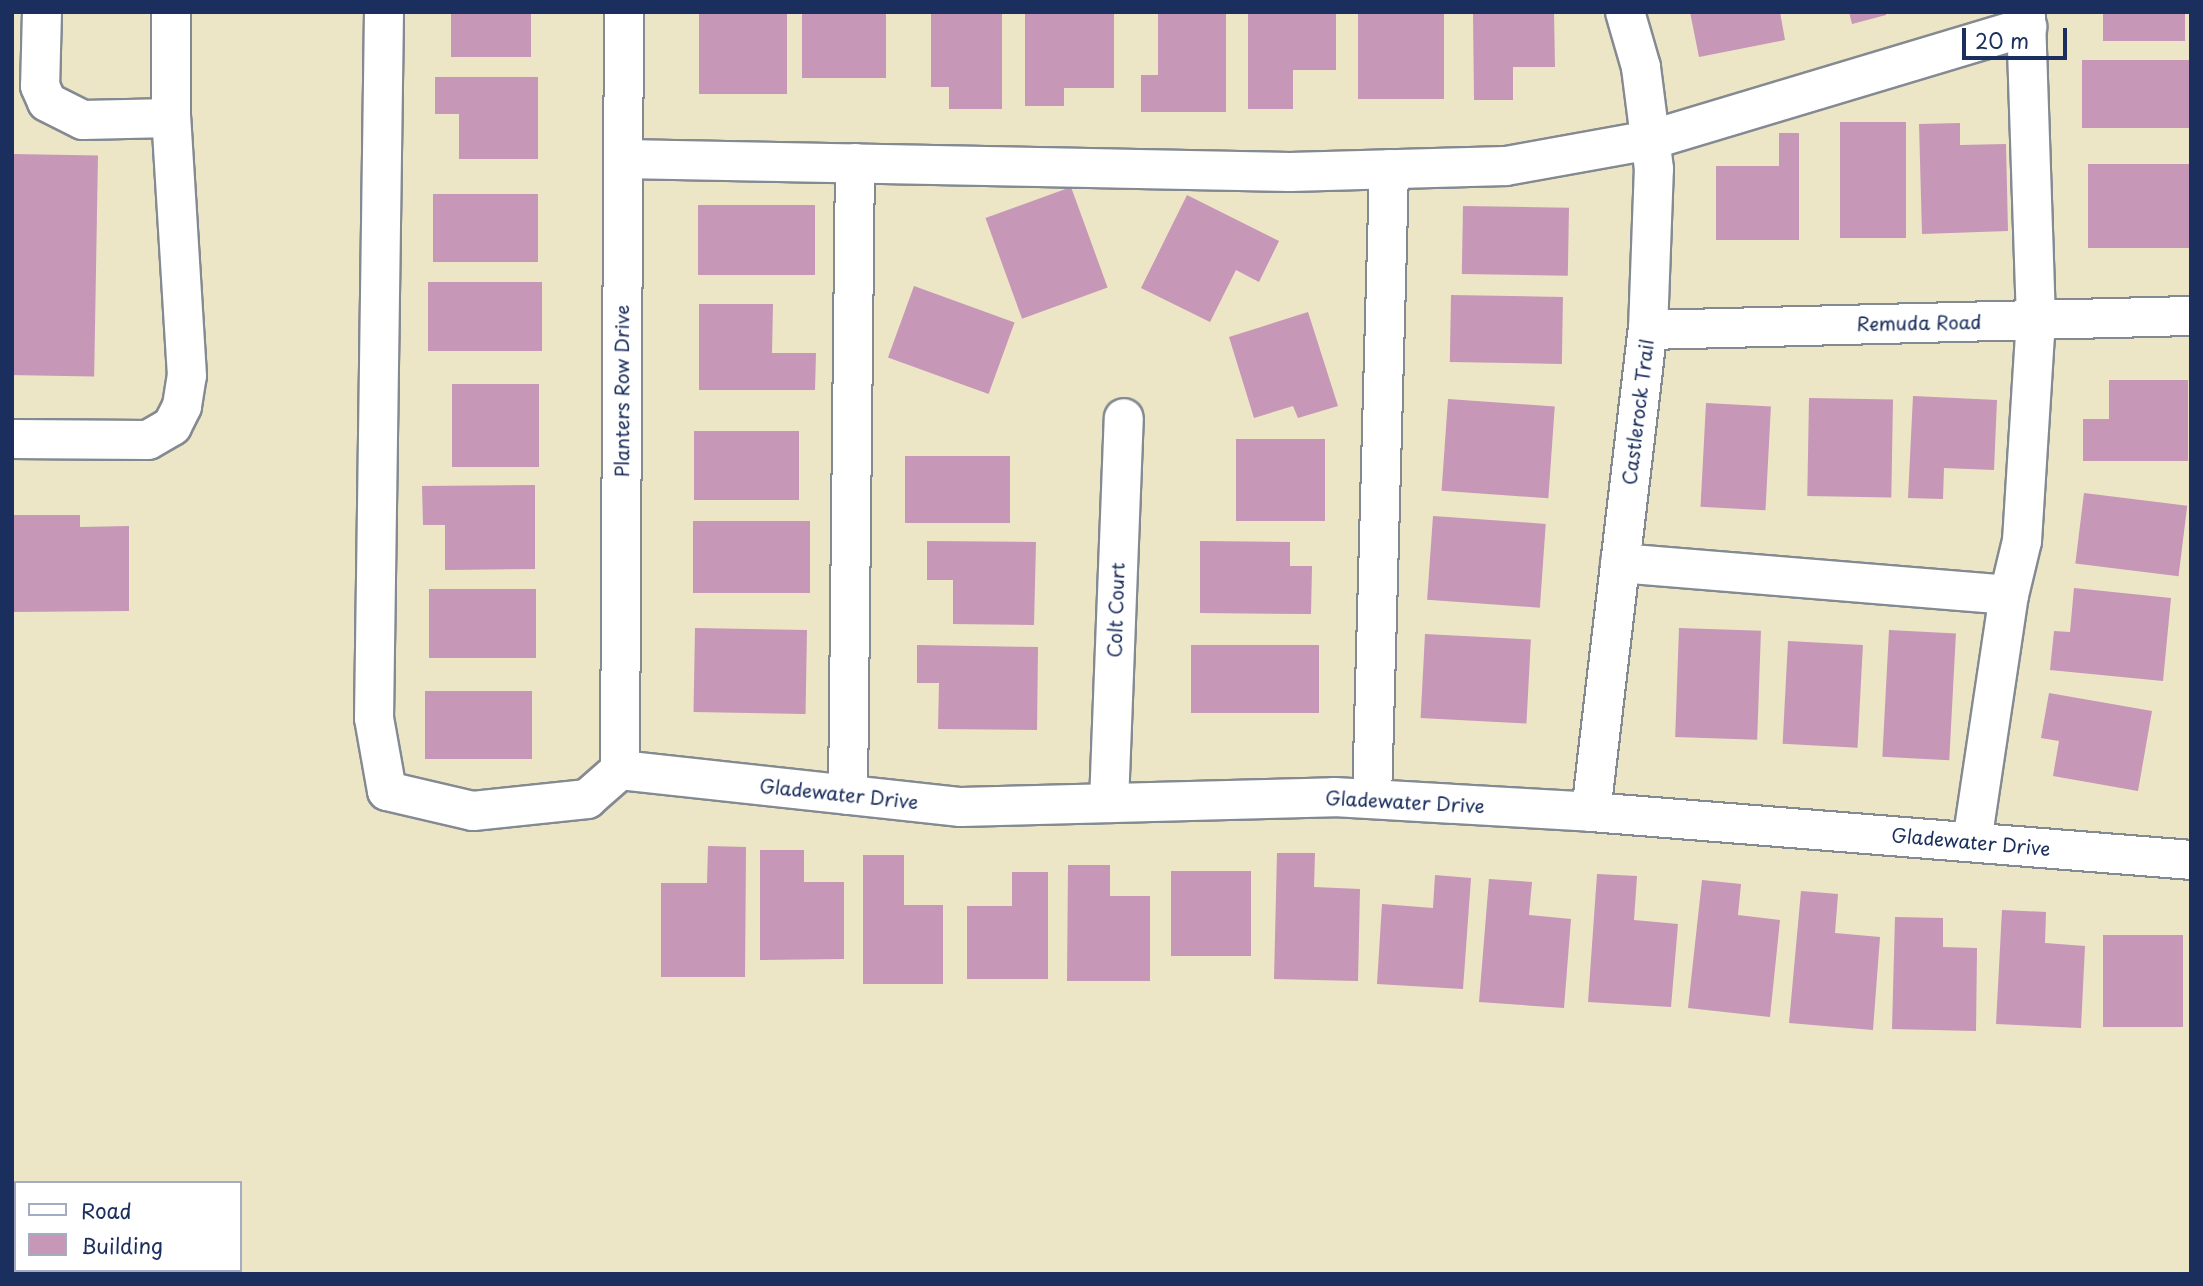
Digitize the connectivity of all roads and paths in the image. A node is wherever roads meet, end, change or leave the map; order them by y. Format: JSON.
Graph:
{"nodes":[{"id":1,"x":42,"y":12,"type":"edge"},
{"id":2,"x":171,"y":12,"type":"edge"},
{"id":3,"x":384,"y":12,"type":"edge"},
{"id":4,"x":624,"y":12,"type":"edge"},
{"id":5,"x":1625,"y":12,"type":"edge"},
{"id":6,"x":2026,"y":20,"type":"edge"},
{"id":7,"x":171,"y":118,"type":"junction"},
{"id":8,"x":1650,"y":140,"type":"junction"},
{"id":9,"x":623,"y":159,"type":"junction"},
{"id":10,"x":855,"y":163,"type":"junction"},
{"id":11,"x":1389,"y":169,"type":"junction"},
{"id":12,"x":2191,"y":316,"type":"edge"},
{"id":13,"x":2036,"y":320,"type":"junction"},
{"id":14,"x":1648,"y":330,"type":"junction"},
{"id":15,"x":1124,"y":418,"type":"dead end"},
{"id":16,"x":12,"y":439,"type":"edge"},
{"id":17,"x":1620,"y":563,"type":"junction"},
{"id":18,"x":2009,"y":595,"type":"junction"},
{"id":19,"x":620,"y":771,"type":"junction"},
{"id":20,"x":848,"y":795,"type":"junction"},
{"id":21,"x":1372,"y":799,"type":"junction"},
{"id":22,"x":1109,"y":803,"type":"junction"},
{"id":23,"x":1591,"y":812,"type":"junction"},
{"id":24,"x":1972,"y":842,"type":"junction"},
{"id":25,"x":2191,"y":860,"type":"edge"}],
"edges":[{"from":1,"to":7,"type":"street"},
{"from":2,"to":7,"type":"street"},
{"from":3,"to":19,"type":"street"},
{"from":4,"to":9,"type":"street","name":"Planters Row Drive"},
{"from":5,"to":8,"type":"street","name":"Castlerock Trail"},
{"from":6,"to":8,"type":"street"},
{"from":6,"to":13,"type":"street"},
{"from":7,"to":16,"type":"street"},
{"from":8,"to":11,"type":"street"},
{"from":8,"to":14,"type":"street","name":"Castlerock Trail"},
{"from":9,"to":10,"type":"street"},
{"from":9,"to":19,"type":"street","name":"Planters Row Drive"},
{"from":10,"to":11,"type":"street"},
{"from":10,"to":20,"type":"street"},
{"from":11,"to":21,"type":"street"},
{"from":12,"to":13,"type":"street","name":"Remuda Road"},
{"from":13,"to":14,"type":"street","name":"Remuda Road"},
{"from":13,"to":18,"type":"street"},
{"from":14,"to":17,"type":"street","name":"Castlerock Trail"},
{"from":15,"to":22,"type":"street","name":"Colt Court"},
{"from":17,"to":18,"type":"street"},
{"from":17,"to":23,"type":"street","name":"Castlerock Trail"},
{"from":18,"to":24,"type":"street"},
{"from":19,"to":20,"type":"street","name":"Gladewater Drive"},
{"from":20,"to":22,"type":"street","name":"Gladewater Drive"},
{"from":21,"to":22,"type":"street","name":"Gladewater Drive"},
{"from":21,"to":23,"type":"street","name":"Gladewater Drive"},
{"from":23,"to":24,"type":"street","name":"Gladewater Drive"},
{"from":24,"to":25,"type":"street","name":"Gladewater Drive"}]}
